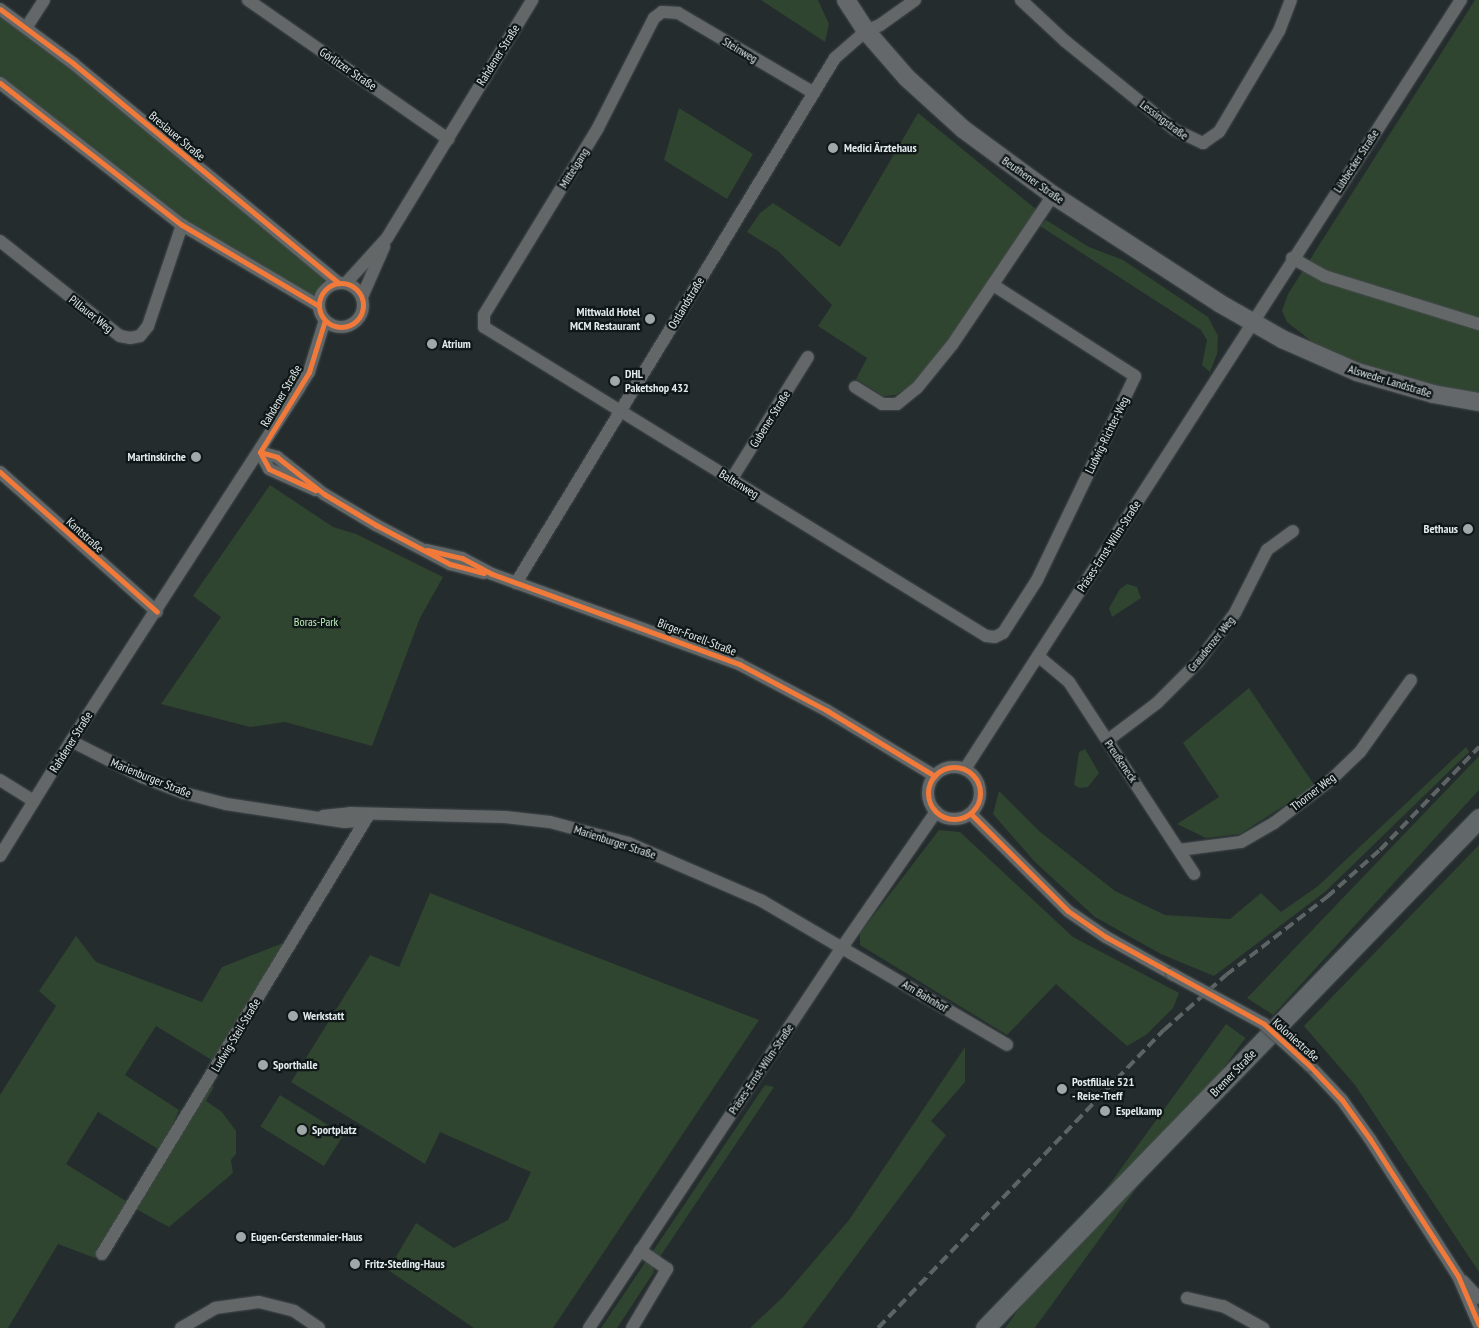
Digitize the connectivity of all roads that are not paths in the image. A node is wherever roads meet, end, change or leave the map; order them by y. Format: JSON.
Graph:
{"nodes":[{"id":1,"x":44,"y":0,"type":"edge"},
{"id":2,"x":248,"y":0,"type":"edge"},
{"id":3,"x":532,"y":0,"type":"edge"},
{"id":4,"x":846,"y":0,"type":"edge"},
{"id":5,"x":915,"y":0,"type":"edge"},
{"id":6,"x":1021,"y":0,"type":"edge"},
{"id":7,"x":1292,"y":0,"type":"edge"},
{"id":8,"x":1461,"y":0,"type":"edge"},
{"id":9,"x":0,"y":9,"type":"edge"},
{"id":10,"x":665,"y":10,"type":"joint"},
{"id":11,"x":26,"y":28,"type":"junction"},
{"id":12,"x":866,"y":31,"type":"junction"},
{"id":13,"x":0,"y":83,"type":"edge"},
{"id":14,"x":814,"y":93,"type":"junction"},
{"id":15,"x":448,"y":139,"type":"junction"},
{"id":16,"x":1053,"y":195,"type":"junction"},
{"id":17,"x":182,"y":225,"type":"junction"},
{"id":18,"x":387,"y":238,"type":"junction"},
{"id":19,"x":0,"y":242,"type":"edge"},
{"id":20,"x":1292,"y":258,"type":"junction"},
{"id":21,"x":342,"y":283,"type":"junction"},
{"id":22,"x":993,"y":285,"type":"junction"},
{"id":23,"x":362,"y":297,"type":"junction"},
{"id":24,"x":319,"y":306,"type":"junction"},
{"id":25,"x":325,"y":320,"type":"junction"},
{"id":26,"x":1252,"y":322,"type":"junction"},
{"id":27,"x":1479,"y":324,"type":"edge"},
{"id":28,"x":484,"y":327,"type":"joint"},
{"id":29,"x":808,"y":357,"type":"dead end"},
{"id":30,"x":855,"y":387,"type":"dead end"},
{"id":31,"x":1479,"y":402,"type":"edge"},
{"id":32,"x":621,"y":412,"type":"junction"},
{"id":33,"x":260,"y":452,"type":"junction"},
{"id":34,"x":0,"y":472,"type":"edge"},
{"id":35,"x":731,"y":480,"type":"junction"},
{"id":36,"x":1293,"y":531,"type":"dead end"},
{"id":37,"x":516,"y":582,"type":"junction"},
{"id":38,"x":157,"y":612,"type":"junction"},
{"id":39,"x":995,"y":637,"type":"joint"},
{"id":40,"x":1038,"y":656,"type":"junction"},
{"id":41,"x":1411,"y":680,"type":"dead end"},
{"id":42,"x":1108,"y":740,"type":"junction"},
{"id":43,"x":71,"y":741,"type":"junction"},
{"id":44,"x":965,"y":770,"type":"junction"},
{"id":45,"x":935,"y":776,"type":"junction"},
{"id":46,"x":0,"y":780,"type":"edge"},
{"id":47,"x":34,"y":801,"type":"junction"},
{"id":48,"x":936,"y":812,"type":"junction"},
{"id":49,"x":971,"y":814,"type":"junction"},
{"id":50,"x":368,"y":816,"type":"junction"},
{"id":51,"x":1479,"y":818,"type":"edge"},
{"id":52,"x":1179,"y":850,"type":"junction"},
{"id":53,"x":0,"y":856,"type":"edge"},
{"id":54,"x":1194,"y":874,"type":"dead end"},
{"id":55,"x":841,"y":949,"type":"junction"},
{"id":56,"x":1007,"y":1045,"type":"dead end"},
{"id":57,"x":640,"y":1250,"type":"junction"},
{"id":58,"x":102,"y":1254,"type":"dead end"},
{"id":59,"x":1458,"y":1276,"type":"junction"},
{"id":60,"x":1187,"y":1298,"type":"dead end"},
{"id":61,"x":1479,"y":1298,"type":"edge"},
{"id":62,"x":1479,"y":1324,"type":"edge"},
{"id":63,"x":181,"y":1328,"type":"edge"},
{"id":64,"x":319,"y":1328,"type":"edge"},
{"id":65,"x":588,"y":1328,"type":"edge"},
{"id":66,"x":632,"y":1328,"type":"edge"},
{"id":67,"x":985,"y":1328,"type":"edge"},
{"id":68,"x":1263,"y":1328,"type":"edge"}],
"edges":[{"from":1,"to":11,"type":"street"},
{"from":2,"to":15,"type":"street","name":"Görlitzer Straße"},
{"from":3,"to":15,"type":"street","name":"Rahdener Straße"},
{"from":4,"to":12,"type":"main road","name":"Beuthener Straße"},
{"from":5,"to":12,"type":"street","name":"Ostlandstraße"},
{"from":6,"to":7,"type":"street","name":"Lessingstraße"},
{"from":8,"to":20,"type":"street","name":"Lübbecker Straße"},
{"from":9,"to":11,"type":"street","name":"Breslauer Straße"},
{"from":10,"to":14,"type":"street","name":"Steinweg"},
{"from":10,"to":28,"type":"street","name":"Mittelgang"},
{"from":11,"to":21,"type":"street","name":"Breslauer Straße"},
{"from":12,"to":14,"type":"street","name":"Ostlandstraße"},
{"from":12,"to":16,"type":"main road","name":"Beuthener Straße"},
{"from":13,"to":17,"type":"street"},
{"from":14,"to":32,"type":"street","name":"Ostlandstraße"},
{"from":15,"to":18,"type":"street","name":"Rahdener Straße"},
{"from":16,"to":22,"type":"street"},
{"from":16,"to":26,"type":"main road","name":"Beuthener Straße"},
{"from":17,"to":19,"type":"street","name":"Pillauer Weg"},
{"from":17,"to":24,"type":"street"},
{"from":18,"to":21,"type":"street","name":"Rahdener Straße"},
{"from":18,"to":23,"type":"street","name":"Rahdener Straße"},
{"from":20,"to":26,"type":"street","name":"Lübbecker Straße"},
{"from":20,"to":27,"type":"street"},
{"from":21,"to":23,"type":"street"},
{"from":21,"to":24,"type":"street"},
{"from":22,"to":30,"type":"street"},
{"from":22,"to":39,"type":"street","name":"Ludwig-Richter-Weg"},
{"from":23,"to":25,"type":"street"},
{"from":24,"to":25,"type":"street"},
{"from":25,"to":33,"type":"street","name":"Rahdener Straße"},
{"from":26,"to":31,"type":"main road","name":"Alsweder Landstraße"},
{"from":26,"to":40,"type":"street","name":"Präses-Ernst-Wilm-Straße"},
{"from":28,"to":32,"type":"street","name":"Baltenweg"},
{"from":29,"to":35,"type":"street","name":"Gubener Straße"},
{"from":32,"to":35,"type":"street","name":"Baltenweg"},
{"from":32,"to":37,"type":"street","name":"Ostlandstraße"},
{"from":33,"to":37,"type":"street","name":"Birger-Forell-Straße"},
{"from":33,"to":38,"type":"street","name":"Rahdener Straße"},
{"from":34,"to":38,"type":"street","name":"Kantstraße"},
{"from":35,"to":39,"type":"street","name":"Baltenweg"},
{"from":36,"to":42,"type":"street","name":"Graudenzer Weg"},
{"from":37,"to":45,"type":"street","name":"Birger-Forell-Straße"},
{"from":38,"to":43,"type":"street","name":"Rahdener Straße"},
{"from":40,"to":42,"type":"street","name":"Preußeneck"},
{"from":40,"to":44,"type":"street","name":"Präses-Ernst-Wilm-Straße"},
{"from":41,"to":52,"type":"street","name":"Thorner Weg"},
{"from":42,"to":52,"type":"street","name":"Preußeneck"},
{"from":43,"to":47,"type":"street","name":"Rahdener Straße"},
{"from":43,"to":50,"type":"street","name":"Marienburger Straße"},
{"from":44,"to":45,"type":"street"},
{"from":44,"to":49,"type":"street"},
{"from":45,"to":48,"type":"street"},
{"from":46,"to":47,"type":"street"},
{"from":47,"to":53,"type":"street","name":"Rahdener Straße"},
{"from":48,"to":49,"type":"street"},
{"from":48,"to":55,"type":"street","name":"Präses-Ernst-Wilm-Straße"},
{"from":49,"to":59,"type":"street","name":"Koloniestraße","bridge":true},
{"from":50,"to":55,"type":"street","name":"Marienburger Straße"},
{"from":50,"to":58,"type":"street","name":"Ludwig-Steil-Straße"},
{"from":51,"to":67,"type":"main road","name":"Bremer Straße"},
{"from":52,"to":54,"type":"street","name":"Preußeneck"},
{"from":55,"to":56,"type":"street","name":"Am Bahnhof"},
{"from":55,"to":57,"type":"street","name":"Präses-Ernst-Wilm-Straße"},
{"from":57,"to":65,"type":"street","name":"Präses-Ernst-Wilm-Straße"},
{"from":57,"to":66,"type":"street"},
{"from":59,"to":61,"type":"street","name":"Koloniestraße"},
{"from":59,"to":62,"type":"street","name":"Koloniestraße"},
{"from":60,"to":68,"type":"street"},
{"from":63,"to":64,"type":"street"}]}
